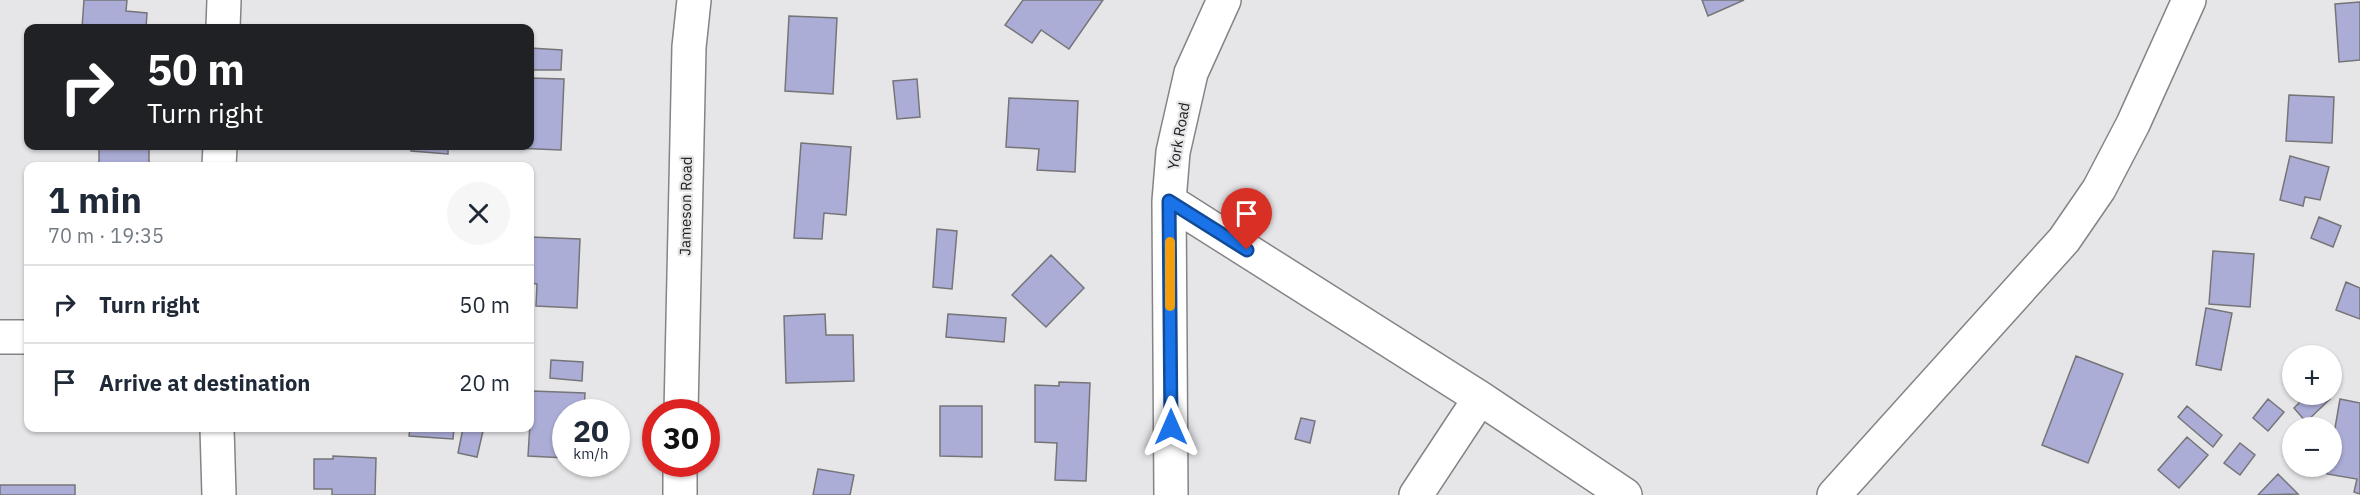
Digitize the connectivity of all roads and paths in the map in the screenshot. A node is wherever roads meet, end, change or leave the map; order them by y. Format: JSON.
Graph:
{"nodes":[{"id":1,"x":224,"y":0,"type":"edge"},
{"id":2,"x":694,"y":0,"type":"edge"},
{"id":3,"x":1224,"y":0,"type":"edge"},
{"id":4,"x":2189,"y":0,"type":"edge"},
{"id":5,"x":223,"y":24,"type":"edge"},
{"id":6,"x":1169,"y":201,"type":"junction"},
{"id":7,"x":0,"y":337,"type":"edge"},
{"id":8,"x":24,"y":337,"type":"edge"},
{"id":9,"x":1480,"y":398,"type":"junction"},
{"id":10,"x":681,"y":399,"type":"edge"},
{"id":11,"x":217,"y":432,"type":"edge"},
{"id":12,"x":680,"y":477,"type":"edge"},
{"id":13,"x":219,"y":495,"type":"edge"},
{"id":14,"x":680,"y":495,"type":"edge"},
{"id":15,"x":1171,"y":495,"type":"edge"},
{"id":16,"x":1416,"y":495,"type":"edge"},
{"id":17,"x":1625,"y":495,"type":"edge"},
{"id":18,"x":1834,"y":495,"type":"edge"}],
"edges":[{"from":1,"to":5,"type":"street"},
{"from":2,"to":10,"type":"street","name":"Jameson Road"},
{"from":3,"to":6,"type":"street","name":"York Road"},
{"from":4,"to":18,"type":"street"},
{"from":6,"to":9,"type":"street"},
{"from":6,"to":15,"type":"street","name":"York Road"},
{"from":7,"to":8,"type":"street"},
{"from":9,"to":16,"type":"street"},
{"from":9,"to":17,"type":"street"},
{"from":11,"to":13,"type":"street"},
{"from":12,"to":14,"type":"street"}]}
